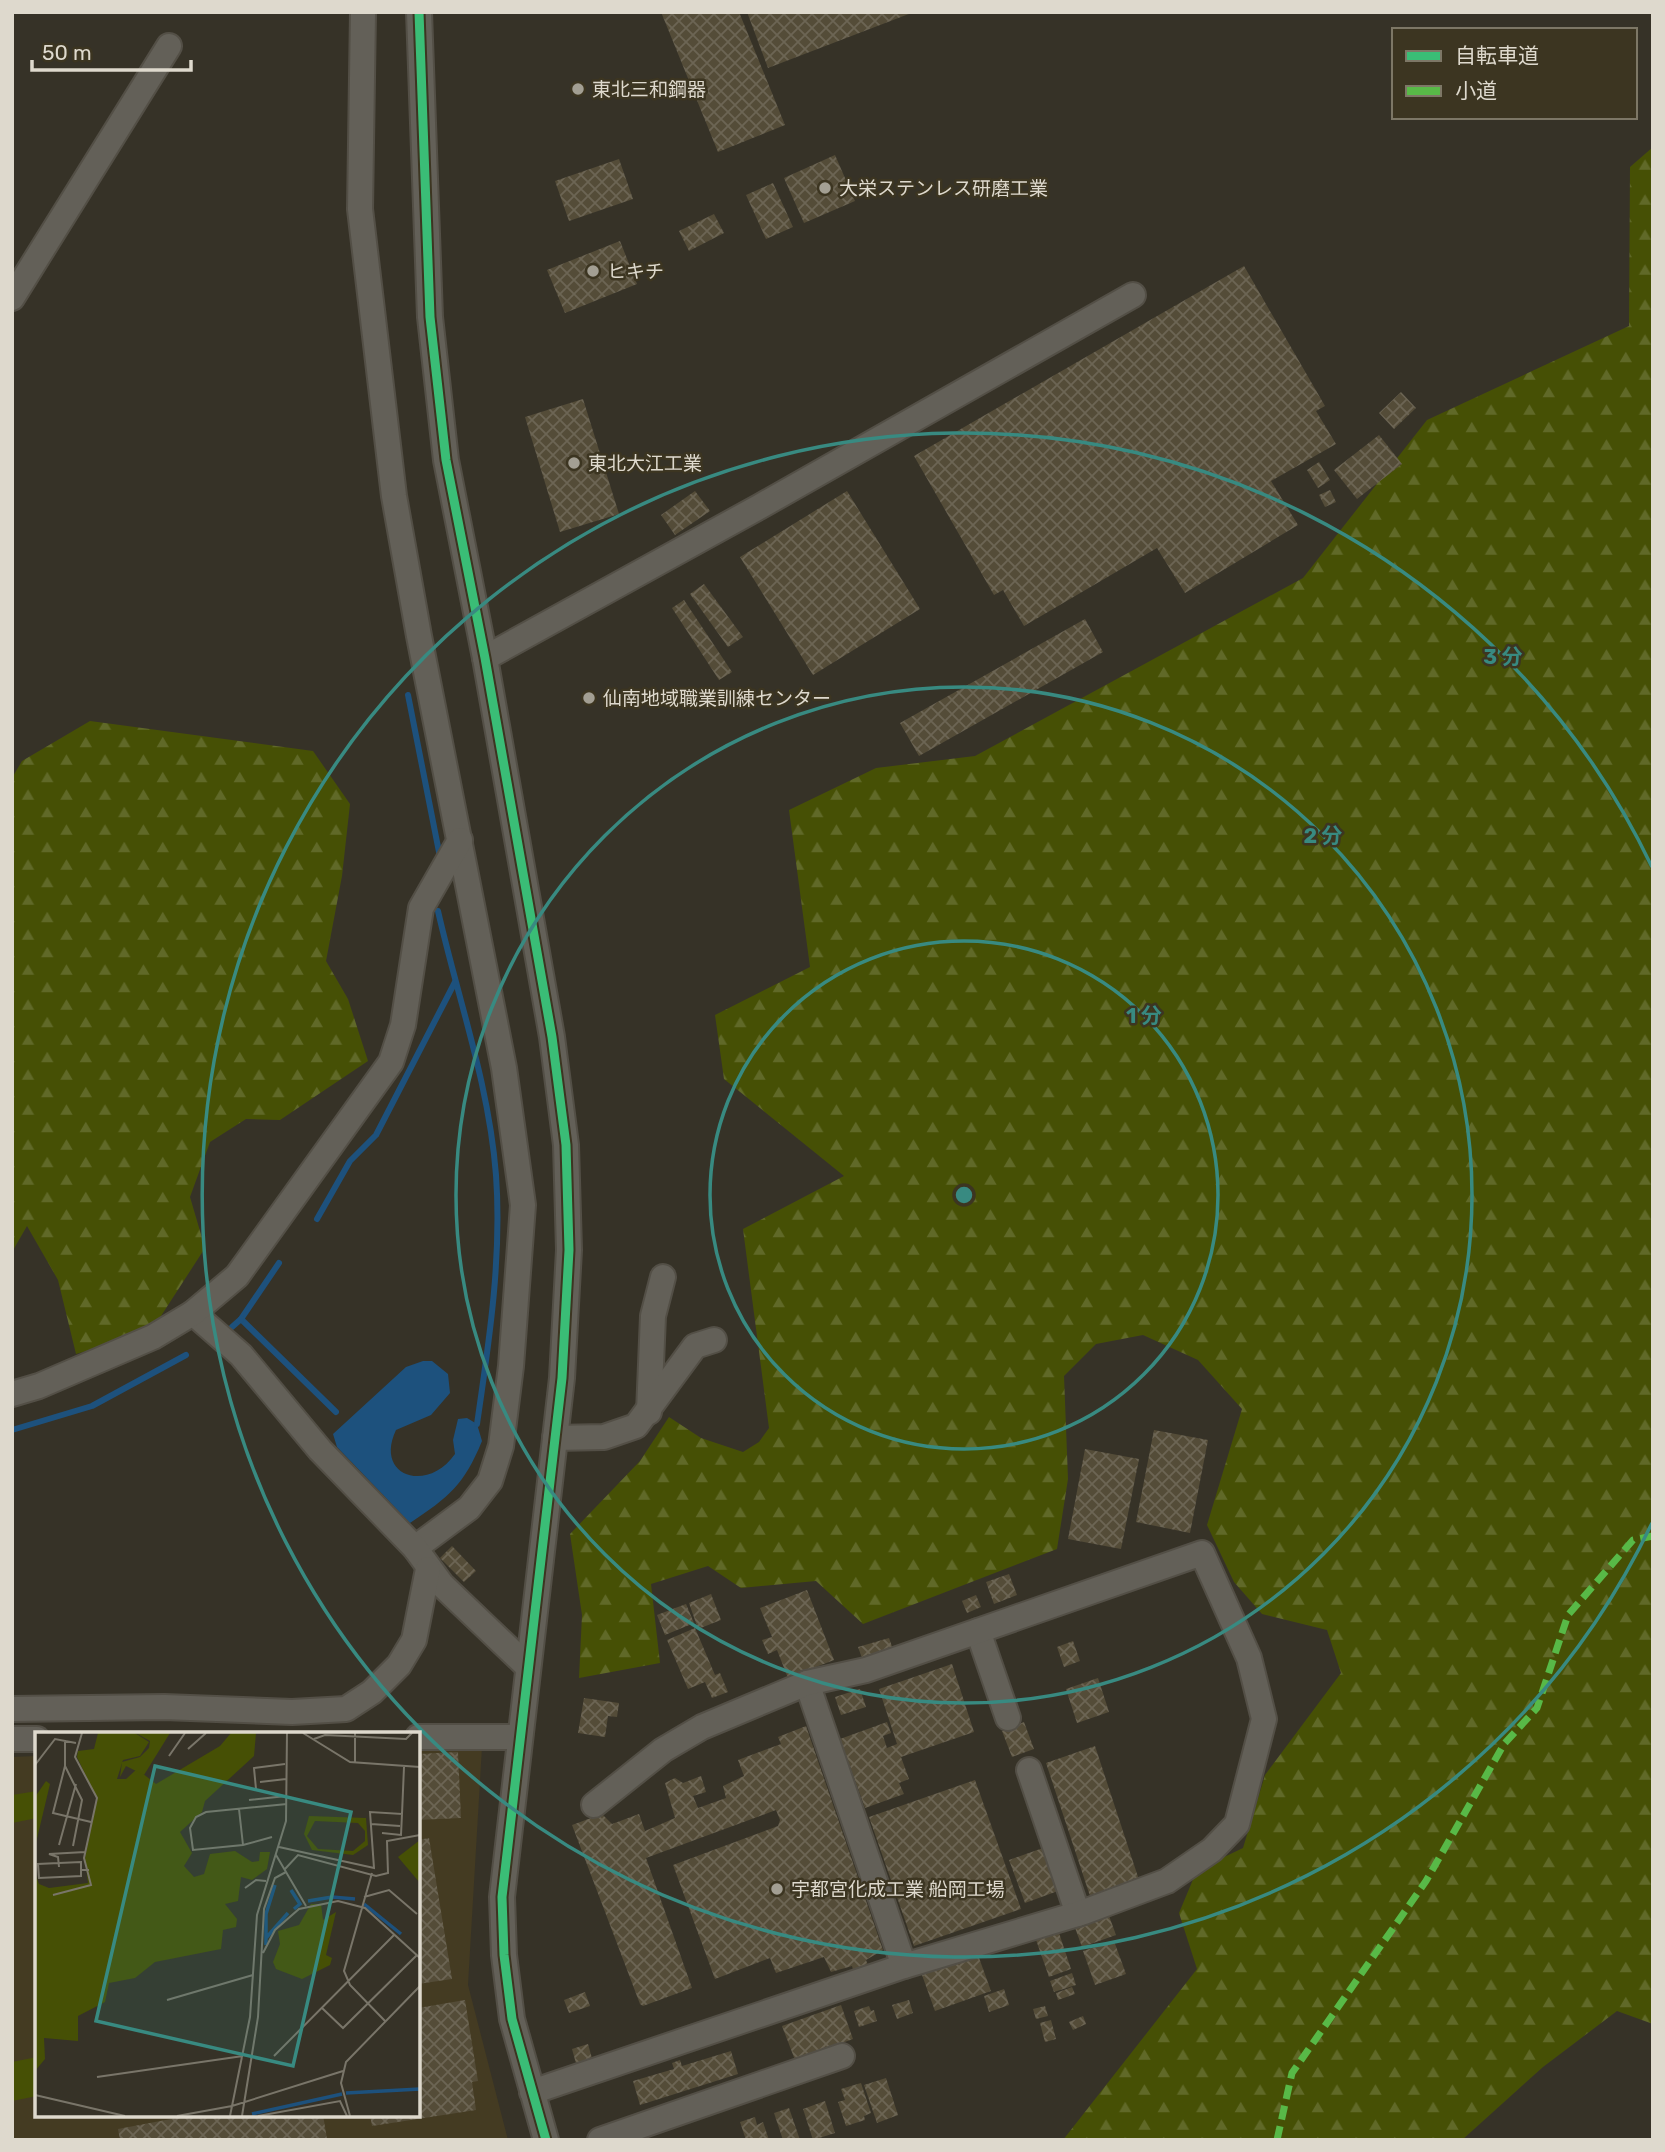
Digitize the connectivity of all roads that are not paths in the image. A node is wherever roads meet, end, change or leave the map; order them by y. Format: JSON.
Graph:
{"nodes":[{"id":1,"x":363,"y":12,"type":"edge"},
{"id":2,"x":419,"y":12,"type":"edge"},
{"id":3,"x":169,"y":46,"type":"dead end"},
{"id":4,"x":1133,"y":295,"type":"dead end"},
{"id":5,"x":12,"y":298,"type":"edge"},
{"id":6,"x":485,"y":658,"type":"junction"},
{"id":7,"x":460,"y":840,"type":"junction"},
{"id":8,"x":663,"y":1277,"type":"dead end"},
{"id":9,"x":193,"y":1313,"type":"junction"},
{"id":10,"x":714,"y":1340,"type":"dead end"},
{"id":11,"x":12,"y":1394,"type":"edge"},
{"id":12,"x":649,"y":1412,"type":"junction"},
{"id":13,"x":555,"y":1438,"type":"junction"},
{"id":14,"x":421,"y":1558,"type":"junction"},
{"id":15,"x":978,"y":1631,"type":"junction"},
{"id":16,"x":527,"y":1666,"type":"junction"},
{"id":17,"x":807,"y":1683,"type":"junction"},
{"id":18,"x":12,"y":1709,"type":"edge"},
{"id":19,"x":1008,"y":1718,"type":"dead end"},
{"id":20,"x":520,"y":1737,"type":"junction"},
{"id":21,"x":35,"y":1738,"type":"edge"},
{"id":22,"x":420,"y":1738,"type":"edge"},
{"id":23,"x":12,"y":1739,"type":"edge"},
{"id":24,"x":1029,"y":1770,"type":"dead end"},
{"id":25,"x":594,"y":1805,"type":"dead end"},
{"id":26,"x":1078,"y":1914,"type":"junction"},
{"id":27,"x":904,"y":1966,"type":"junction"},
{"id":28,"x":842,"y":2056,"type":"dead end"},
{"id":29,"x":531,"y":2092,"type":"junction"},
{"id":30,"x":545,"y":2140,"type":"edge"},
{"id":31,"x":600,"y":2140,"type":"edge"}],
"edges":[{"from":1,"to":7,"type":"street"},
{"from":2,"to":6,"type":"street"},
{"from":3,"to":5,"type":"street"},
{"from":4,"to":6,"type":"street"},
{"from":6,"to":13,"type":"street"},
{"from":7,"to":9,"type":"street"},
{"from":7,"to":14,"type":"street"},
{"from":8,"to":12,"type":"street"},
{"from":9,"to":11,"type":"street"},
{"from":9,"to":14,"type":"street"},
{"from":10,"to":12,"type":"street"},
{"from":12,"to":13,"type":"street"},
{"from":13,"to":16,"type":"street"},
{"from":14,"to":16,"type":"street"},
{"from":14,"to":18,"type":"street"},
{"from":15,"to":17,"type":"street"},
{"from":15,"to":19,"type":"street"},
{"from":15,"to":26,"type":"street"},
{"from":16,"to":20,"type":"street"},
{"from":17,"to":25,"type":"street"},
{"from":17,"to":27,"type":"street"},
{"from":20,"to":22,"type":"street"},
{"from":20,"to":29,"type":"street"},
{"from":21,"to":23,"type":"street"},
{"from":24,"to":26,"type":"street"},
{"from":26,"to":27,"type":"street"},
{"from":27,"to":29,"type":"street"},
{"from":28,"to":31,"type":"street"},
{"from":29,"to":30,"type":"street"}]}
